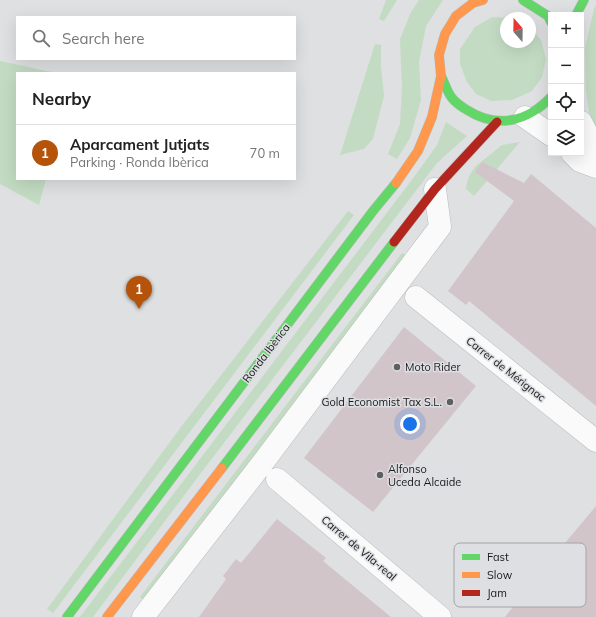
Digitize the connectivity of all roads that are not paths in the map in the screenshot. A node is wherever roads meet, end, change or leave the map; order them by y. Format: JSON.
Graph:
{"nodes":[{"id":1,"x":483,"y":0,"type":"edge"},
{"id":2,"x":523,"y":0,"type":"edge"},
{"id":3,"x":584,"y":0,"type":"edge"},
{"id":4,"x":578,"y":12,"type":"edge"},
{"id":5,"x":548,"y":16,"type":"edge"},
{"id":6,"x":441,"y":76,"type":"junction"},
{"id":7,"x":548,"y":101,"type":"edge"},
{"id":8,"x":525,"y":118,"type":"junction"},
{"id":9,"x":497,"y":122,"type":"junction"},
{"id":10,"x":584,"y":128,"type":"edge"},
{"id":11,"x":548,"y":133,"type":"edge"},
{"id":12,"x":596,"y":154,"type":"edge"},
{"id":13,"x":575,"y":156,"type":"edge"},
{"id":14,"x":596,"y":166,"type":"edge"},
{"id":15,"x":435,"y":189,"type":"junction"},
{"id":16,"x":416,"y":297,"type":"dead end"},
{"id":17,"x":596,"y":441,"type":"edge"},
{"id":18,"x":277,"y":479,"type":"dead end"},
{"id":19,"x":67,"y":617,"type":"edge"},
{"id":20,"x":108,"y":617,"type":"edge"},
{"id":21,"x":143,"y":617,"type":"edge"},
{"id":22,"x":440,"y":617,"type":"edge"}],
"edges":[{"from":1,"to":6,"type":"street","name":"Ronda Ibèrica"},
{"from":2,"to":5,"type":"street"},
{"from":3,"to":4,"type":"street"},
{"from":6,"to":9,"type":"street","name":"Ronda Ibèrica"},
{"from":6,"to":19,"type":"street","name":"Ronda Ibèrica"},
{"from":7,"to":8,"type":"street","name":"Ronda Ibèrica"},
{"from":8,"to":9,"type":"street","name":"Ronda Ibèrica"},
{"from":8,"to":11,"type":"street"},
{"from":9,"to":15,"type":"street"},
{"from":10,"to":12,"type":"street"},
{"from":13,"to":14,"type":"street"},
{"from":15,"to":20,"type":"street"},
{"from":15,"to":21,"type":"street"},
{"from":16,"to":17,"type":"street","name":"Carrer de Mérignac"},
{"from":18,"to":22,"type":"street","name":"Carrer de Vila-real"}]}
